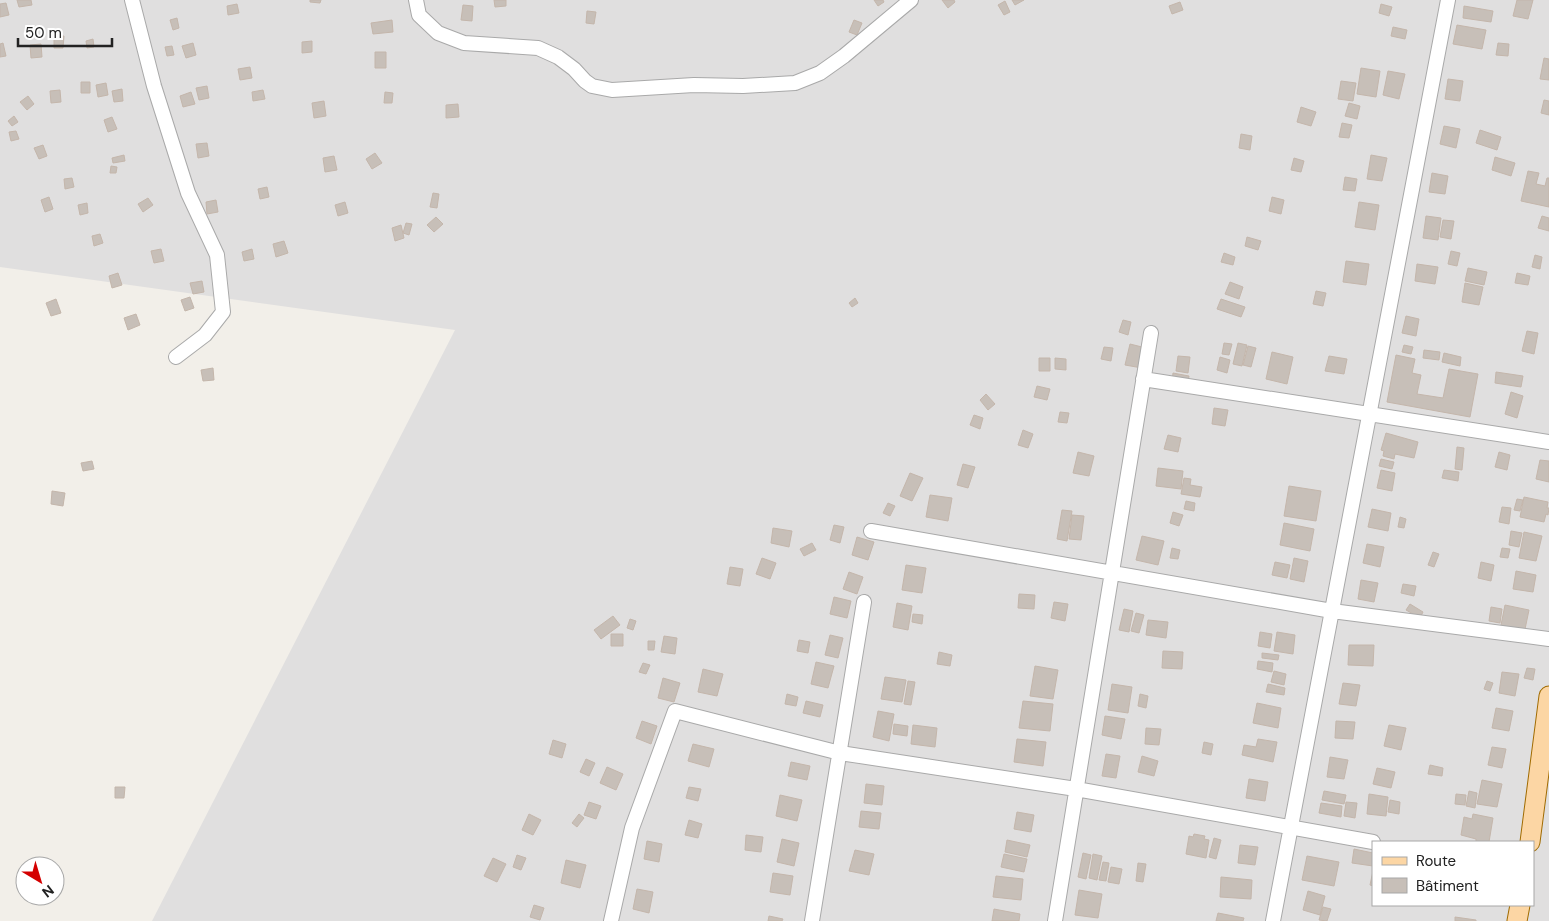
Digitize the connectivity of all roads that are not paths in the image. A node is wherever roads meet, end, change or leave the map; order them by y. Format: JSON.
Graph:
{"nodes":[{"id":1,"x":132,"y":0,"type":"edge"},
{"id":2,"x":416,"y":0,"type":"edge"},
{"id":3,"x":911,"y":0,"type":"edge"},
{"id":4,"x":1448,"y":0,"type":"edge"},
{"id":5,"x":1151,"y":333,"type":"dead end"},
{"id":6,"x":176,"y":357,"type":"dead end"},
{"id":7,"x":1143,"y":379,"type":"junction"},
{"id":8,"x":1369,"y":414,"type":"junction"},
{"id":9,"x":1549,"y":442,"type":"edge"},
{"id":10,"x":871,"y":531,"type":"dead end"},
{"id":11,"x":1112,"y":573,"type":"junction"},
{"id":12,"x":864,"y":602,"type":"dead end"},
{"id":13,"x":1332,"y":610,"type":"junction"},
{"id":14,"x":1549,"y":639,"type":"edge"},
{"id":15,"x":1549,"y":696,"type":"edge"},
{"id":16,"x":840,"y":753,"type":"junction"},
{"id":17,"x":1076,"y":789,"type":"junction"},
{"id":18,"x":1291,"y":827,"type":"junction"},
{"id":19,"x":1530,"y":841,"type":"edge"},
{"id":20,"x":1372,"y":842,"type":"edge"},
{"id":21,"x":1520,"y":906,"type":"edge"},
{"id":22,"x":610,"y":921,"type":"edge"},
{"id":23,"x":812,"y":921,"type":"edge"},
{"id":24,"x":1055,"y":921,"type":"edge"},
{"id":25,"x":1273,"y":921,"type":"edge"},
{"id":26,"x":1517,"y":921,"type":"edge"}],
"edges":[{"from":1,"to":6,"type":"street"},
{"from":2,"to":3,"type":"street"},
{"from":4,"to":8,"type":"street"},
{"from":5,"to":7,"type":"street"},
{"from":7,"to":8,"type":"street"},
{"from":7,"to":11,"type":"street"},
{"from":8,"to":9,"type":"street"},
{"from":8,"to":13,"type":"street"},
{"from":10,"to":11,"type":"street"},
{"from":11,"to":13,"type":"street"},
{"from":11,"to":17,"type":"street"},
{"from":12,"to":16,"type":"street"},
{"from":13,"to":14,"type":"street"},
{"from":13,"to":18,"type":"street"},
{"from":15,"to":19,"type":"main road"},
{"from":16,"to":17,"type":"street"},
{"from":16,"to":22,"type":"street"},
{"from":16,"to":23,"type":"street"},
{"from":17,"to":18,"type":"street"},
{"from":17,"to":24,"type":"street"},
{"from":18,"to":20,"type":"street"},
{"from":18,"to":25,"type":"street"},
{"from":21,"to":26,"type":"main road"}]}
